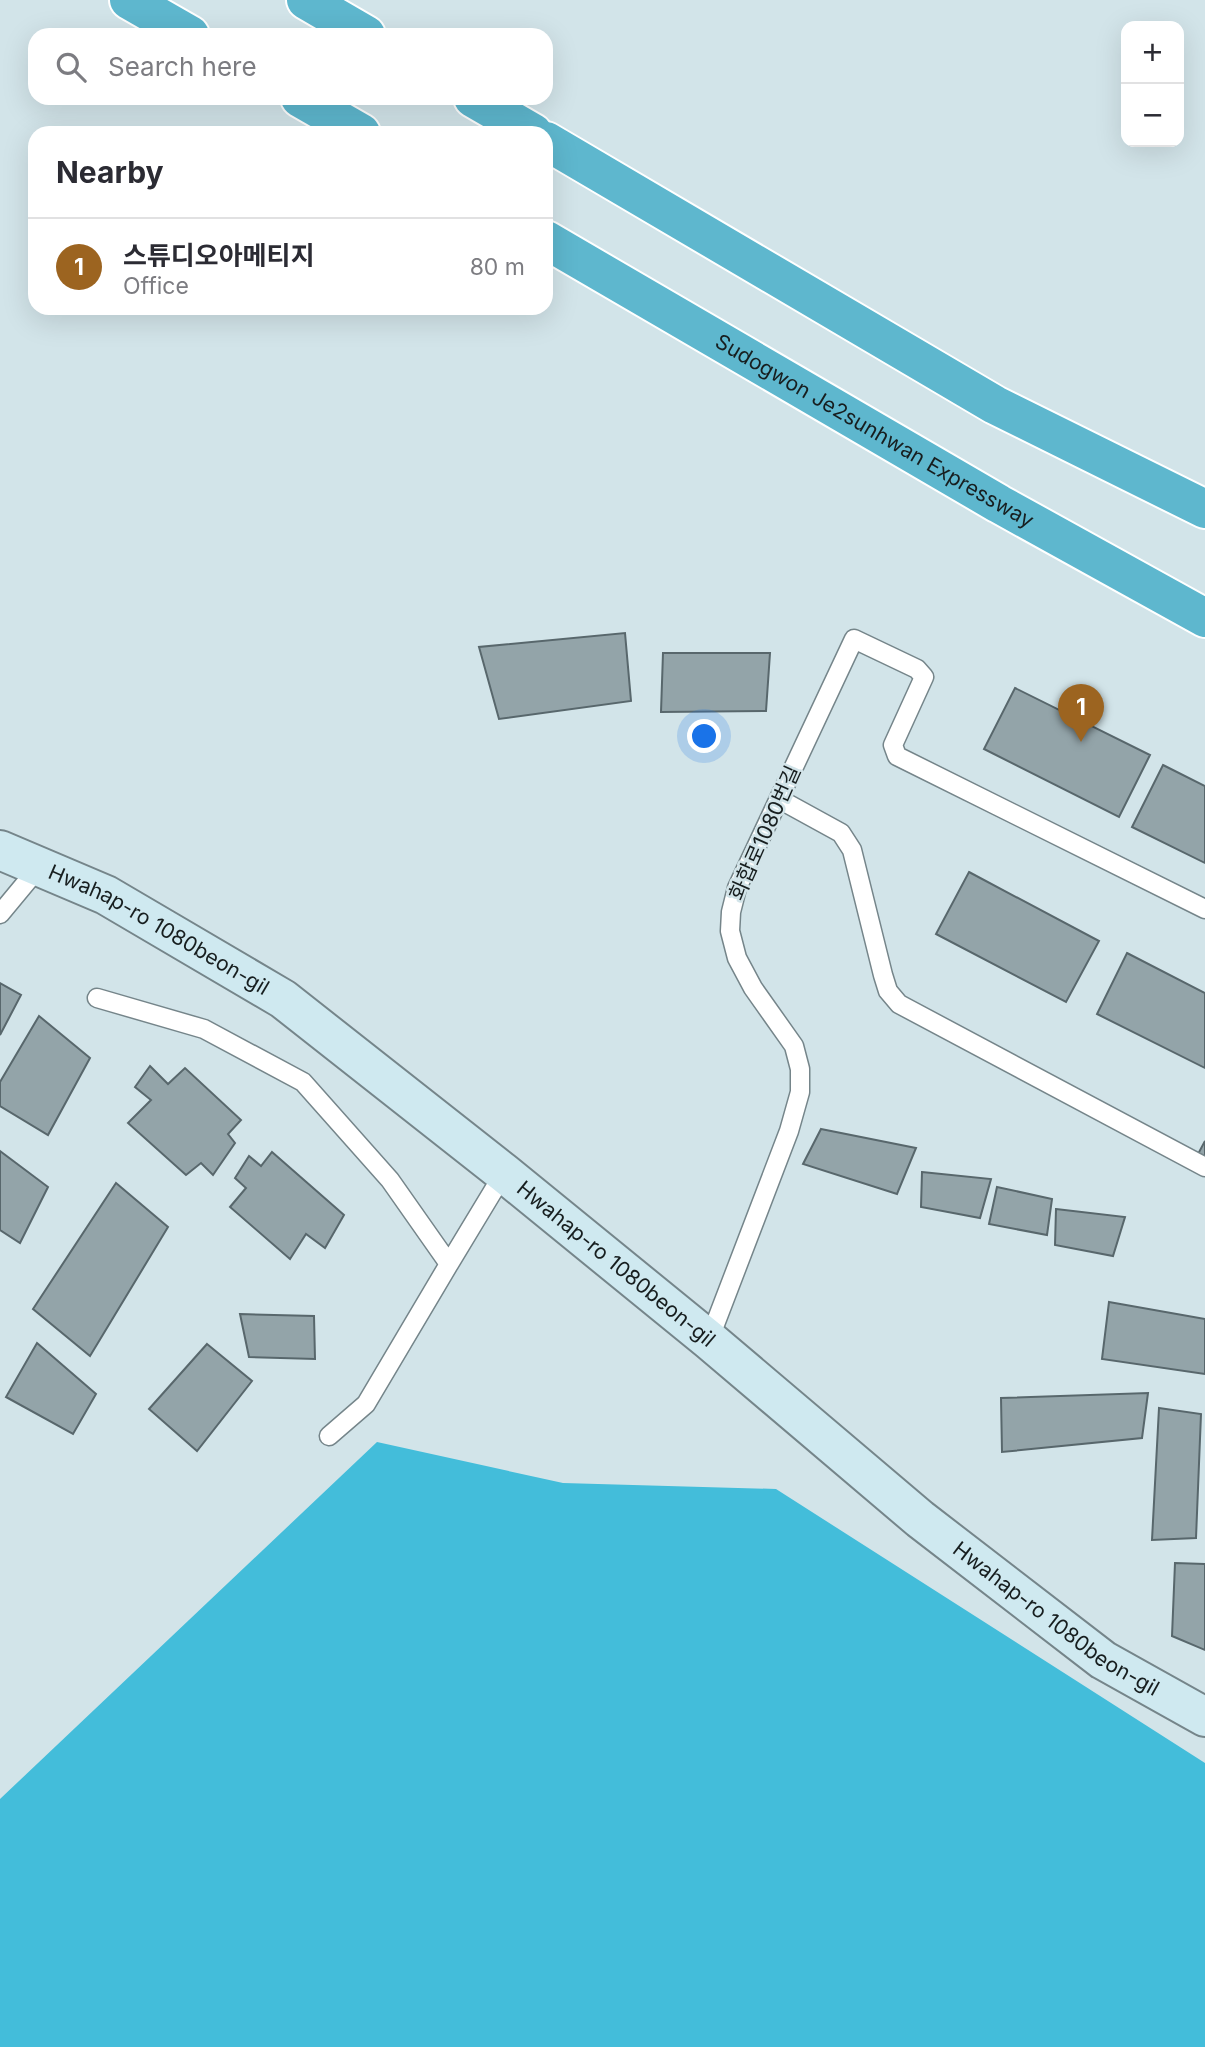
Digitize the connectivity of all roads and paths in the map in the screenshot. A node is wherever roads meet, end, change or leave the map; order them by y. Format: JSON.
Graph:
{"nodes":[{"id":1,"x":129,"y":0,"type":"edge"},
{"id":2,"x":306,"y":0,"type":"edge"},
{"id":3,"x":178,"y":28,"type":"edge"},
{"id":4,"x":354,"y":28,"type":"edge"},
{"id":5,"x":312,"y":105,"type":"edge"},
{"id":6,"x":485,"y":105,"type":"edge"},
{"id":7,"x":349,"y":126,"type":"edge"},
{"id":8,"x":521,"y":126,"type":"edge"},
{"id":9,"x":553,"y":145,"type":"edge"},
{"id":10,"x":553,"y":244,"type":"edge"},
{"id":11,"x":1205,"y":509,"type":"edge"},
{"id":12,"x":1205,"y":618,"type":"edge"},
{"id":13,"x":779,"y":799,"type":"junction"},
{"id":14,"x":0,"y":850,"type":"edge"},
{"id":15,"x":39,"y":867,"type":"junction"},
{"id":16,"x":1205,"y":909,"type":"edge"},
{"id":17,"x":0,"y":914,"type":"edge"},
{"id":18,"x":97,"y":998,"type":"dead end"},
{"id":19,"x":1205,"y":1167,"type":"edge"},
{"id":20,"x":504,"y":1173,"type":"junction"},
{"id":21,"x":449,"y":1264,"type":"junction"},
{"id":22,"x":709,"y":1340,"type":"junction"},
{"id":23,"x":329,"y":1436,"type":"dead end"},
{"id":24,"x":1205,"y":1717,"type":"edge"}],
"edges":[{"from":1,"to":3,"type":"highway"},
{"from":2,"to":4,"type":"highway"},
{"from":5,"to":7,"type":"highway"},
{"from":6,"to":8,"type":"highway"},
{"from":9,"to":11,"type":"highway"},
{"from":10,"to":12,"type":"highway","name":"Sudogwon Je2sunhwan Expressway"},
{"from":13,"to":16,"type":"lane","name":"화합로1080번길"},
{"from":13,"to":19,"type":"lane"},
{"from":13,"to":22,"type":"lane","name":"화합로1080번길"},
{"from":14,"to":15,"type":"street","name":"Hwahap-ro 1080beon-gil"},
{"from":15,"to":17,"type":"lane"},
{"from":15,"to":20,"type":"street","name":"Hwahap-ro 1080beon-gil"},
{"from":18,"to":21,"type":"lane"},
{"from":20,"to":21,"type":"lane"},
{"from":20,"to":22,"type":"street","name":"Hwahap-ro 1080beon-gil"},
{"from":21,"to":23,"type":"lane"},
{"from":22,"to":24,"type":"street","name":"Hwahap-ro 1080beon-gil"}]}
